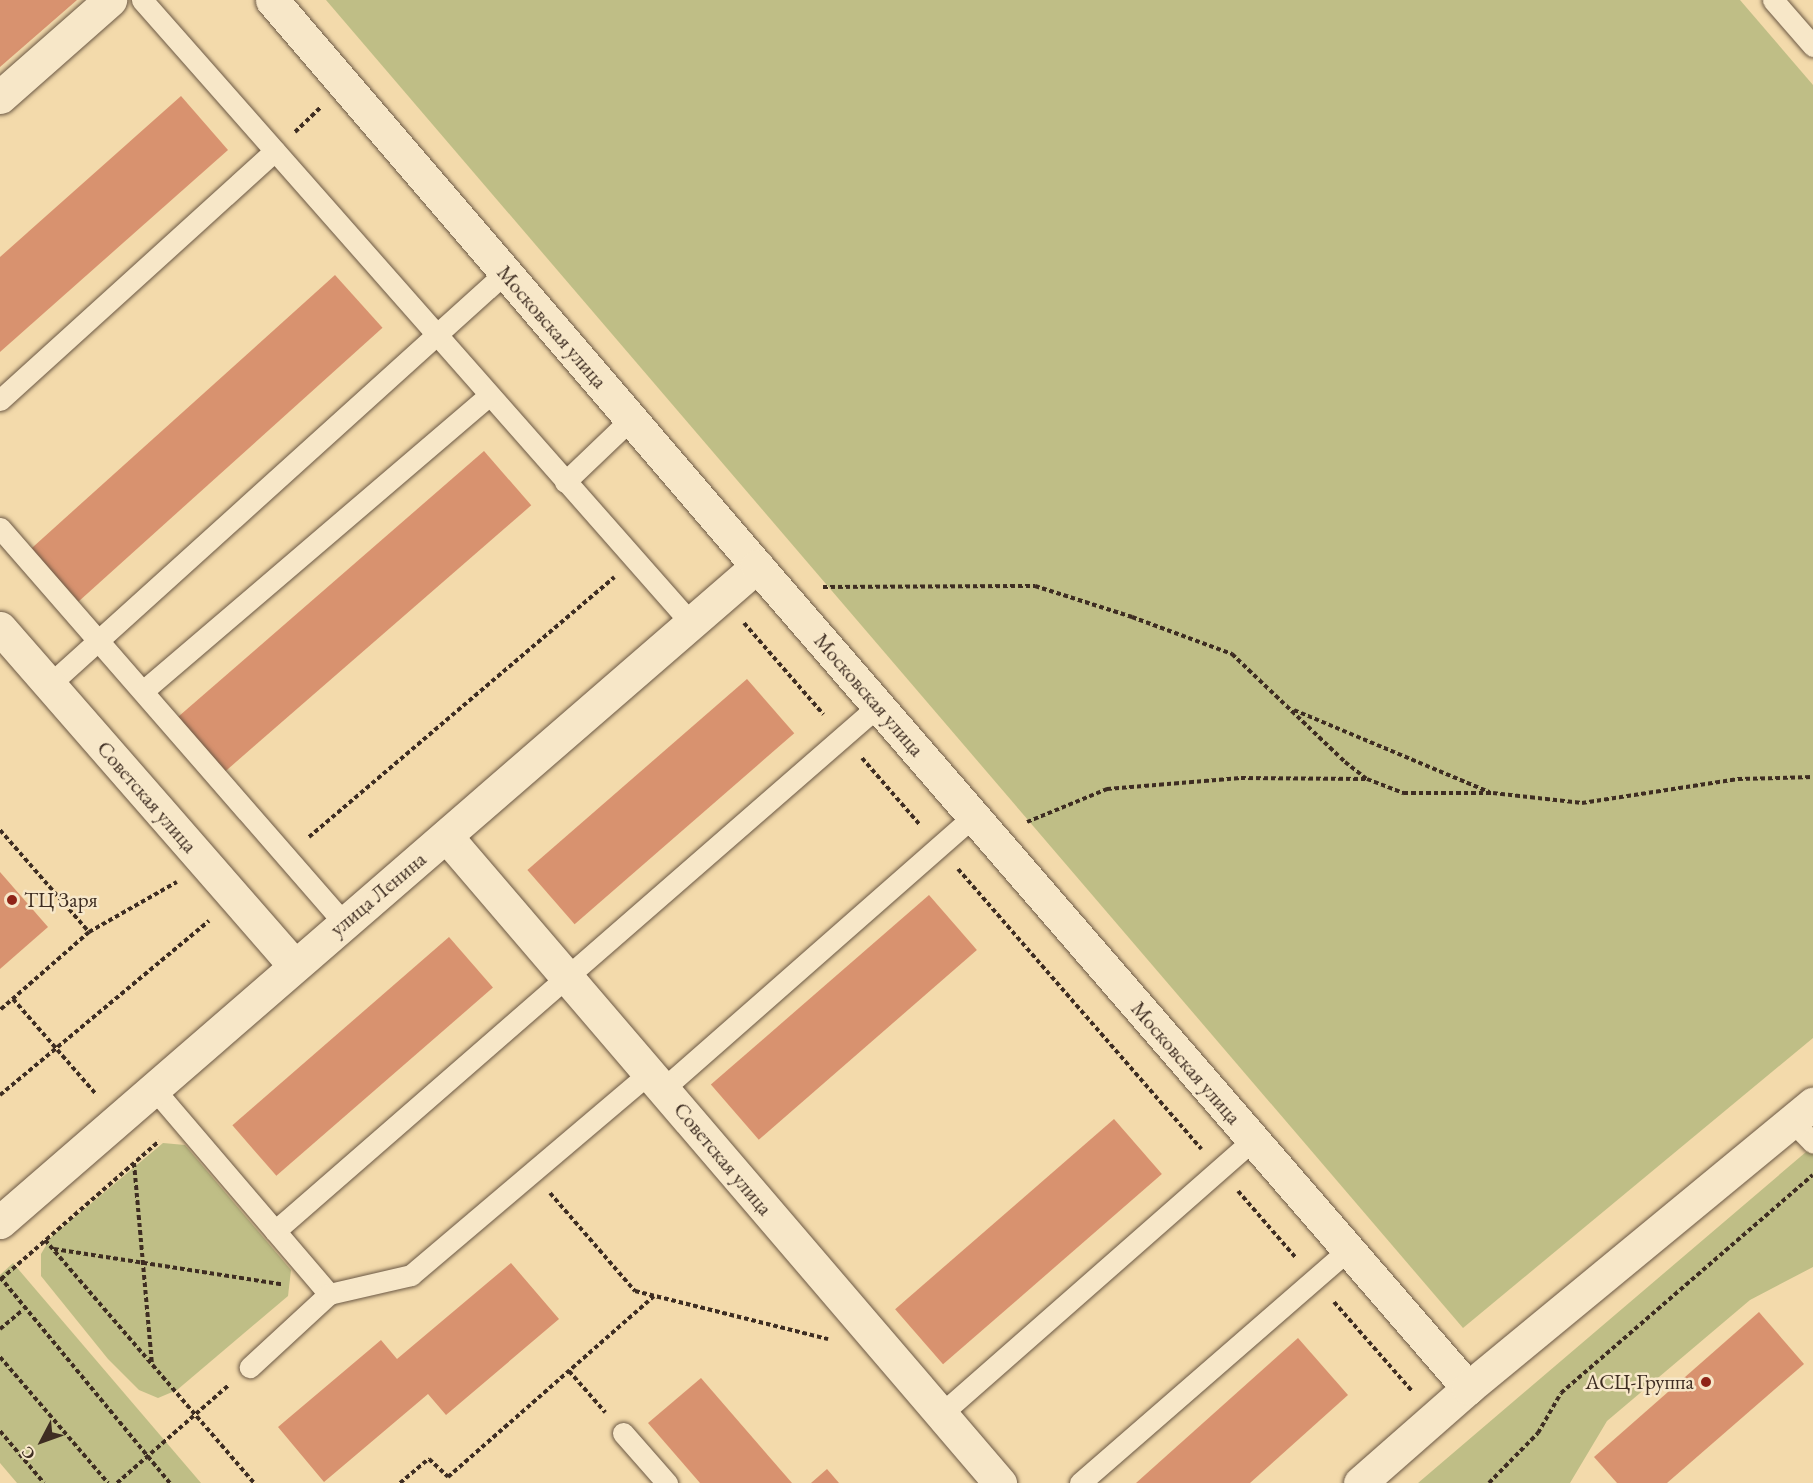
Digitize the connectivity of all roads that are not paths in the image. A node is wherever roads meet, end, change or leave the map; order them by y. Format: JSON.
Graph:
{"nodes":[{"id":1,"x":110,"y":0,"type":"edge"},
{"id":2,"x":142,"y":0,"type":"edge"},
{"id":3,"x":272,"y":0,"type":"edge"},
{"id":4,"x":1773,"y":0,"type":"edge"},
{"id":5,"x":1813,"y":46,"type":"edge"},
{"id":6,"x":0,"y":97,"type":"edge"},
{"id":7,"x":275,"y":151,"type":"junction"},
{"id":8,"x":506,"y":273,"type":"junction"},
{"id":9,"x":436,"y":336,"type":"junction"},
{"id":10,"x":489,"y":395,"type":"junction"},
{"id":11,"x":0,"y":400,"type":"edge"},
{"id":12,"x":631,"y":420,"type":"junction"},
{"id":13,"x":565,"y":482,"type":"junction"},
{"id":14,"x":0,"y":528,"type":"edge"},
{"id":15,"x":757,"y":566,"type":"junction"},
{"id":16,"x":692,"y":624,"type":"junction"},
{"id":17,"x":2,"y":634,"type":"edge"},
{"id":18,"x":98,"y":641,"type":"junction"},
{"id":19,"x":49,"y":685,"type":"junction"},
{"id":20,"x":143,"y":691,"type":"junction"},
{"id":21,"x":878,"y":705,"type":"junction"},
{"id":22,"x":982,"y":827,"type":"junction"},
{"id":23,"x":446,"y":836,"type":"junction"},
{"id":24,"x":344,"y":923,"type":"junction"},
{"id":25,"x":294,"y":965,"type":"junction"},
{"id":26,"x":568,"y":978,"type":"junction"},
{"id":27,"x":656,"y":1081,"type":"junction"},
{"id":28,"x":154,"y":1089,"type":"junction"},
{"id":29,"x":1806,"y":1123,"type":"edge"},
{"id":30,"x":1253,"y":1140,"type":"junction"},
{"id":31,"x":0,"y":1222,"type":"edge"},
{"id":32,"x":275,"y":1231,"type":"junction"},
{"id":33,"x":1348,"y":1250,"type":"junction"},
{"id":34,"x":328,"y":1294,"type":"junction"},
{"id":35,"x":250,"y":1367,"type":"road end"},
{"id":36,"x":1468,"y":1388,"type":"junction"},
{"id":37,"x":941,"y":1414,"type":"junction"},
{"id":38,"x":623,"y":1432,"type":"road end"},
{"id":39,"x":667,"y":1483,"type":"edge"},
{"id":40,"x":999,"y":1483,"type":"edge"},
{"id":41,"x":1080,"y":1483,"type":"edge"},
{"id":42,"x":1360,"y":1483,"type":"edge"}],
"edges":[{"from":1,"to":6,"type":"street"},
{"from":2,"to":7,"type":"lane"},
{"from":3,"to":8,"type":"street","name":"Московская улица"},
{"from":4,"to":5,"type":"lane"},
{"from":7,"to":9,"type":"lane"},
{"from":7,"to":11,"type":"lane"},
{"from":8,"to":9,"type":"lane"},
{"from":8,"to":12,"type":"street","name":"Московская улица"},
{"from":9,"to":10,"type":"lane"},
{"from":9,"to":18,"type":"lane"},
{"from":10,"to":13,"type":"lane"},
{"from":10,"to":20,"type":"lane"},
{"from":12,"to":13,"type":"lane"},
{"from":12,"to":15,"type":"street","name":"Московская улица"},
{"from":13,"to":16,"type":"lane"},
{"from":14,"to":18,"type":"lane"},
{"from":15,"to":16,"type":"street","name":"улица Ленина"},
{"from":15,"to":21,"type":"street","name":"Московская улица"},
{"from":16,"to":23,"type":"street","name":"улица Ленина"},
{"from":17,"to":19,"type":"street","name":"Советская улица"},
{"from":18,"to":19,"type":"lane"},
{"from":18,"to":20,"type":"lane"},
{"from":19,"to":25,"type":"street","name":"Советская улица"},
{"from":20,"to":24,"type":"lane"},
{"from":21,"to":22,"type":"street","name":"Московская улица"},
{"from":21,"to":26,"type":"lane"},
{"from":22,"to":27,"type":"lane"},
{"from":22,"to":30,"type":"street","name":"Московская улица"},
{"from":23,"to":24,"type":"street","name":"улица Ленина"},
{"from":23,"to":26,"type":"street","name":"Советская улица"},
{"from":24,"to":25,"type":"street","name":"улица Ленина"},
{"from":25,"to":28,"type":"street","name":"улица Ленина"},
{"from":26,"to":27,"type":"street","name":"Советская улица"},
{"from":26,"to":32,"type":"lane"},
{"from":27,"to":34,"type":"lane"},
{"from":27,"to":37,"type":"street","name":"Советская улица"},
{"from":28,"to":31,"type":"street","name":"улица Ленина"},
{"from":28,"to":32,"type":"lane"},
{"from":29,"to":36,"type":"street"},
{"from":30,"to":33,"type":"street","name":"Московская улица"},
{"from":30,"to":37,"type":"lane"},
{"from":32,"to":34,"type":"lane"},
{"from":33,"to":36,"type":"street","name":"Московская улица"},
{"from":33,"to":41,"type":"lane"},
{"from":34,"to":35,"type":"lane"},
{"from":36,"to":42,"type":"street"},
{"from":37,"to":40,"type":"street","name":"Советская улица"},
{"from":38,"to":39,"type":"lane"}]}
